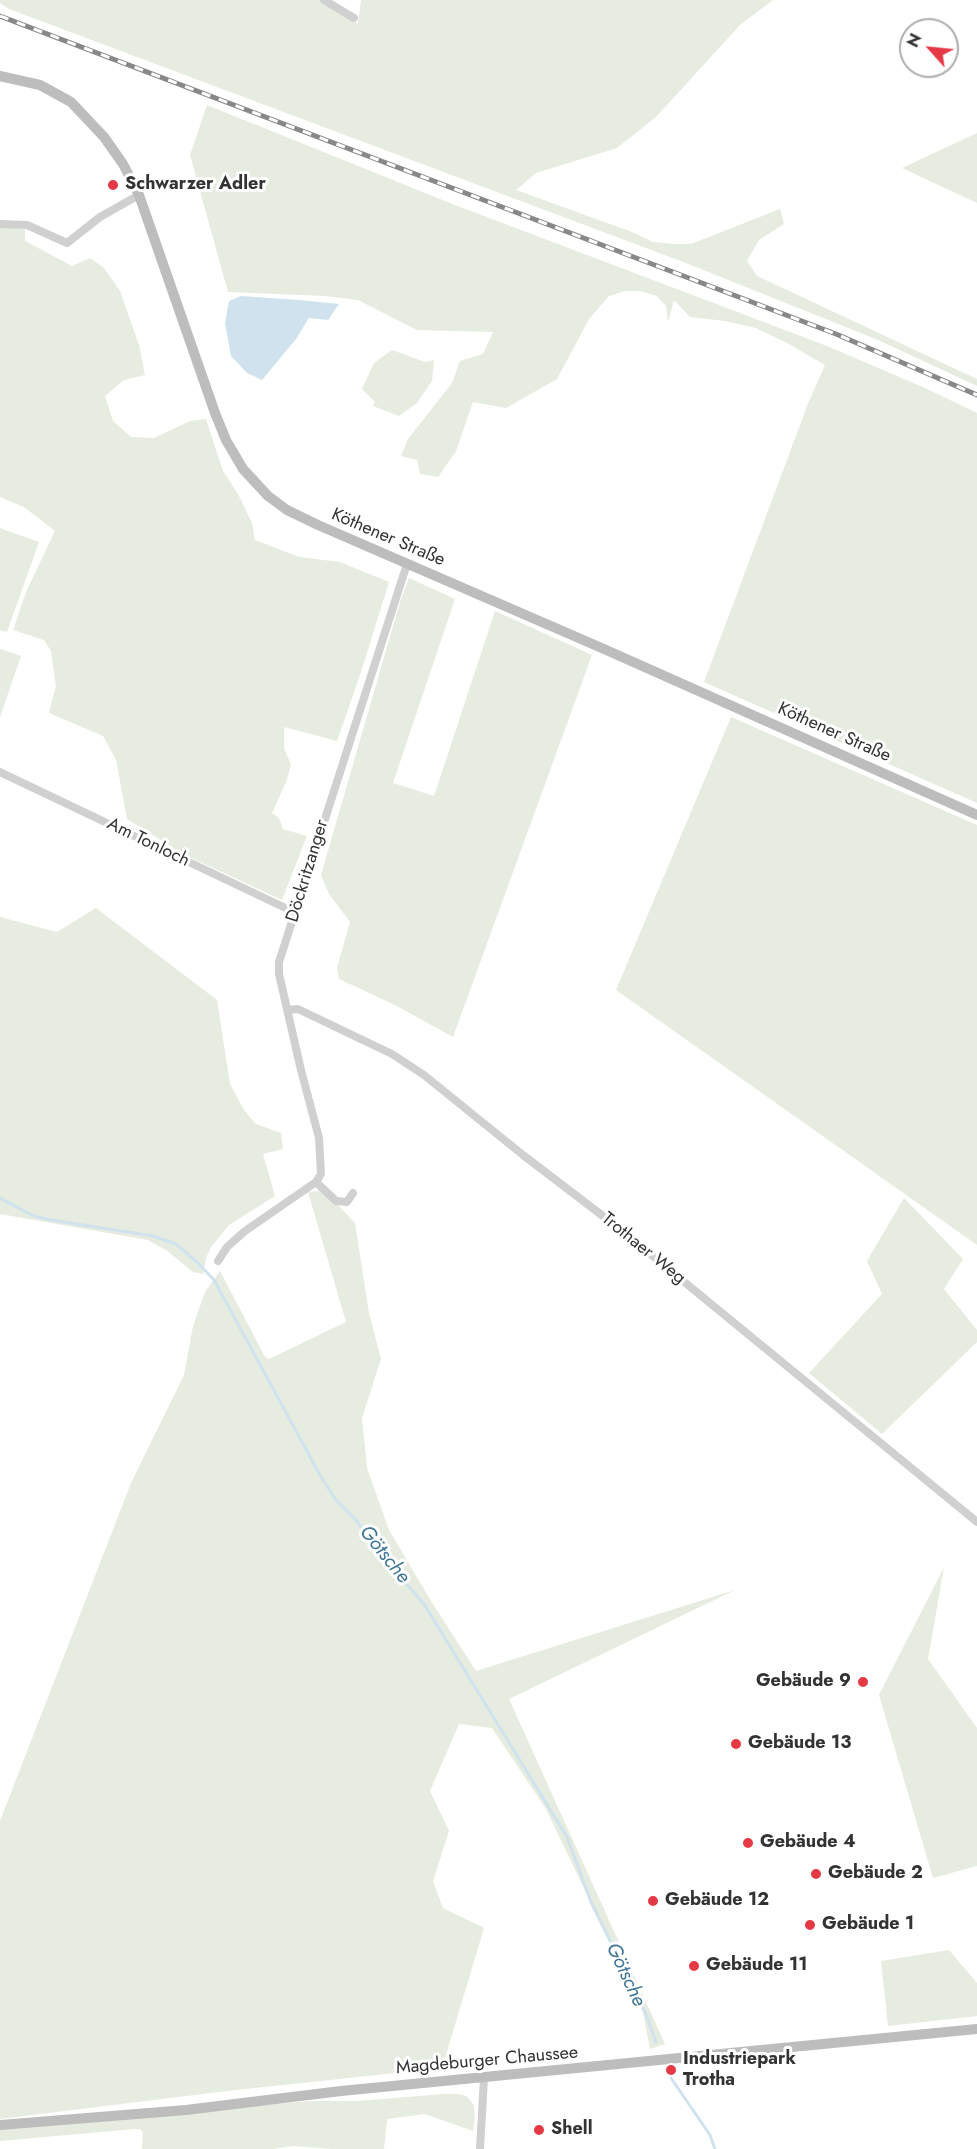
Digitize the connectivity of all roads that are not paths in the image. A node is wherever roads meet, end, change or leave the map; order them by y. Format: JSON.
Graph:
{"nodes":[{"id":1,"x":324,"y":0,"type":"edge"},
{"id":2,"x":354,"y":18,"type":"dead end"},
{"id":3,"x":0,"y":76,"type":"edge"},
{"id":4,"x":139,"y":195,"type":"junction"},
{"id":5,"x":0,"y":224,"type":"edge"},
{"id":6,"x":407,"y":564,"type":"junction"},
{"id":7,"x":0,"y":772,"type":"edge"},
{"id":8,"x":977,"y":815,"type":"edge"},
{"id":9,"x":296,"y":913,"type":"junction"},
{"id":10,"x":288,"y":1010,"type":"junction"},
{"id":11,"x":316,"y":1182,"type":"junction"},
{"id":12,"x":353,"y":1192,"type":"dead end"},
{"id":13,"x":218,"y":1261,"type":"dead end"},
{"id":14,"x":977,"y":1522,"type":"edge"},
{"id":15,"x":977,"y":2030,"type":"edge"},
{"id":16,"x":484,"y":2078,"type":"junction"},
{"id":17,"x":0,"y":2125,"type":"edge"},
{"id":18,"x":480,"y":2149,"type":"edge"}],
"edges":[{"from":1,"to":2,"type":"street"},
{"from":3,"to":4,"type":"main road","name":"Köthener Straße"},
{"from":4,"to":5,"type":"street"},
{"from":4,"to":6,"type":"main road","name":"Köthener Straße"},
{"from":6,"to":8,"type":"main road","name":"Köthener Straße"},
{"from":6,"to":9,"type":"street","name":"Döckritzanger"},
{"from":7,"to":9,"type":"street","name":"Am Tonloch"},
{"from":9,"to":10,"type":"street","name":"Döckritzanger"},
{"from":10,"to":11,"type":"street","name":"Döckritzanger"},
{"from":10,"to":14,"type":"street","name":"Trothaer Weg"},
{"from":11,"to":12,"type":"street"},
{"from":11,"to":13,"type":"street"},
{"from":15,"to":16,"type":"main road","name":"Magdeburger Chaussee"},
{"from":16,"to":17,"type":"main road","name":"Magdeburger Chaussee"},
{"from":16,"to":18,"type":"street"}]}
